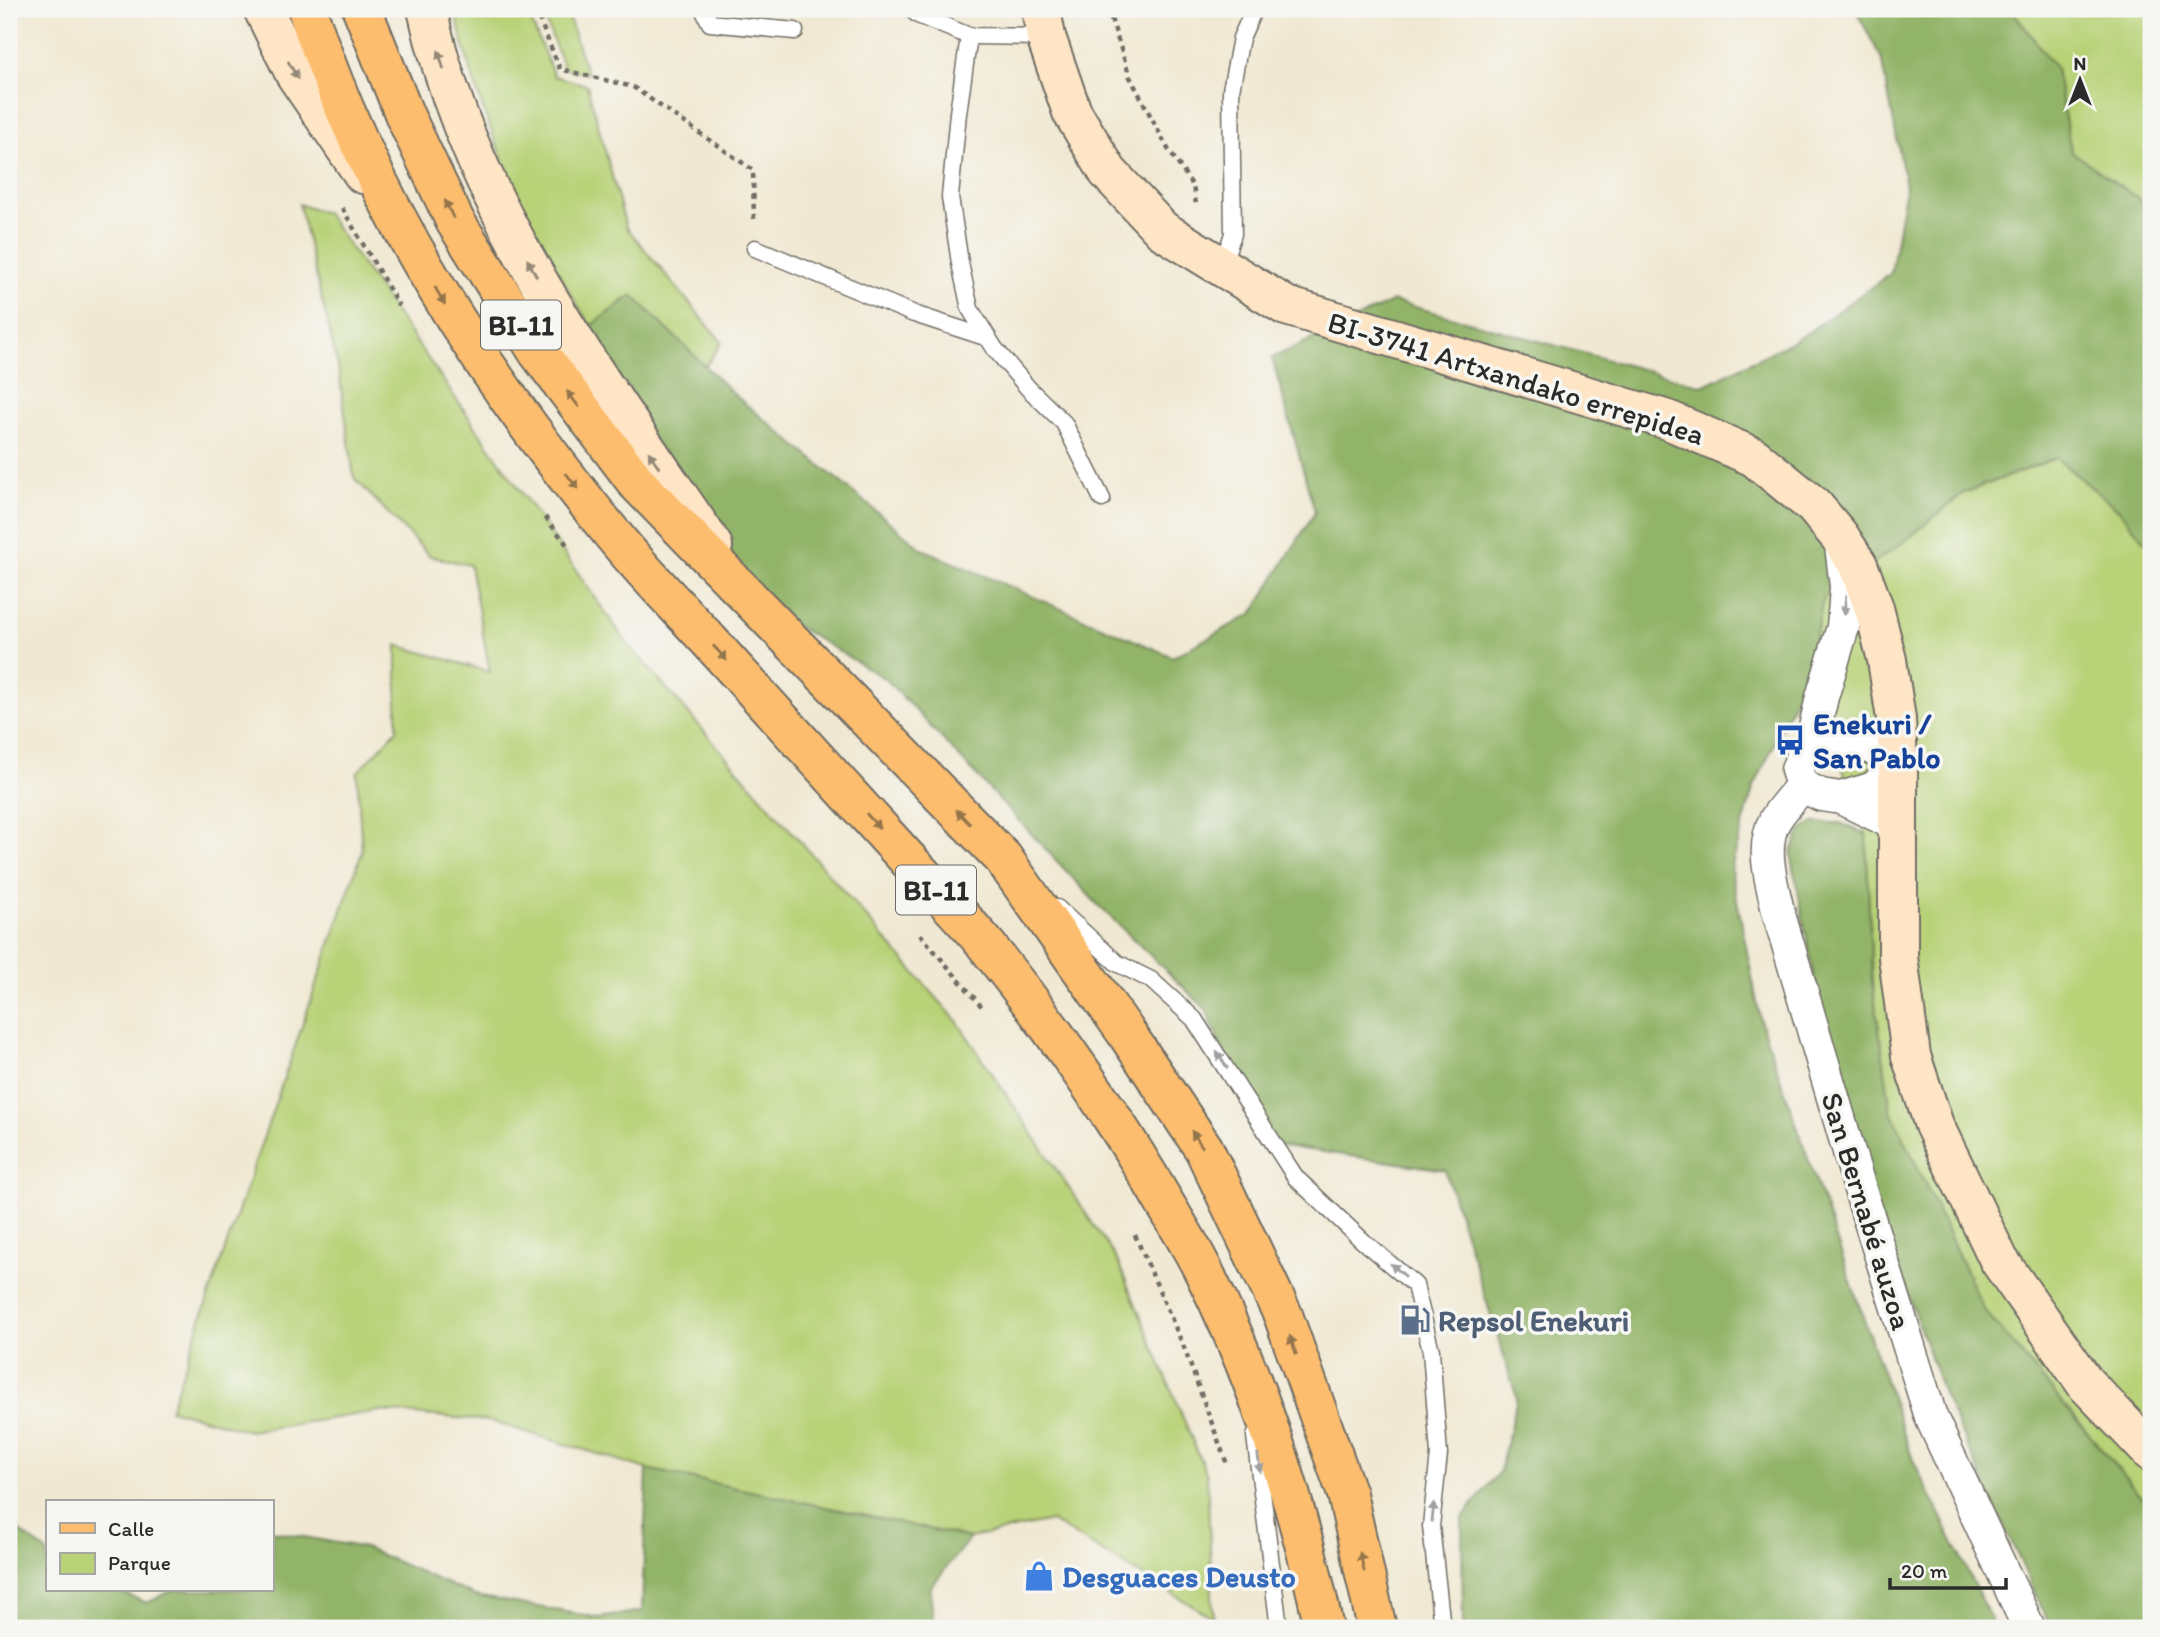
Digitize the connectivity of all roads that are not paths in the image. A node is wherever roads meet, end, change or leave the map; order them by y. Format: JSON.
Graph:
{"nodes":[{"id":1,"x":263,"y":9,"type":"edge"},
{"id":2,"x":307,"y":9,"type":"edge"},
{"id":3,"x":362,"y":9,"type":"edge"},
{"id":4,"x":427,"y":9,"type":"edge"},
{"id":5,"x":703,"y":9,"type":"edge"},
{"id":6,"x":911,"y":9,"type":"edge"},
{"id":7,"x":1254,"y":9,"type":"edge"},
{"id":8,"x":1043,"y":23,"type":"edge"},
{"id":9,"x":795,"y":30,"type":"dead end"},
{"id":10,"x":969,"y":36,"type":"junction"},
{"id":11,"x":405,"y":237,"type":"junction"},
{"id":12,"x":755,"y":248,"type":"road end"},
{"id":13,"x":1224,"y":258,"type":"junction"},
{"id":14,"x":988,"y":338,"type":"junction"},
{"id":15,"x":1102,"y":499,"type":"dead end"},
{"id":16,"x":1840,"y":537,"type":"junction"},
{"id":17,"x":748,"y":597,"type":"junction"},
{"id":18,"x":1811,"y":745,"type":"junction"},
{"id":19,"x":1898,"y":765,"type":"junction"},
{"id":20,"x":1802,"y":786,"type":"junction"},
{"id":21,"x":1841,"y":798,"type":"junction"},
{"id":22,"x":1897,"y":825,"type":"junction"},
{"id":23,"x":1003,"y":858,"type":"junction"},
{"id":24,"x":1247,"y":1371,"type":"junction"},
{"id":25,"x":2151,"y":1452,"type":"edge"},
{"id":26,"x":1279,"y":1628,"type":"edge"},
{"id":27,"x":1324,"y":1628,"type":"edge"},
{"id":28,"x":1377,"y":1628,"type":"edge"},
{"id":29,"x":1442,"y":1628,"type":"edge"},
{"id":30,"x":2029,"y":1628,"type":"edge"}],
"edges":[{"from":1,"to":11,"type":"street","one_way":true},
{"from":2,"to":11,"type":"main road","number":"BI-11"},
{"from":17,"to":3,"type":"main road","number":"BI-11","one_way":true},
{"from":17,"to":4,"type":"street","one_way":true},
{"from":5,"to":9,"type":"lane"},
{"from":6,"to":10,"type":"lane"},
{"from":7,"to":13,"type":"lane"},
{"from":8,"to":10,"type":"lane"},
{"from":8,"to":13,"type":"street","name":"BI-3741 Artxandako errepidea"},
{"from":10,"to":14,"type":"lane"},
{"from":11,"to":24,"type":"main road","number":"BI-11","one_way":true},
{"from":12,"to":14,"type":"lane"},
{"from":13,"to":16,"type":"street","name":"BI-3741 Artxandako errepidea"},
{"from":14,"to":15,"type":"lane"},
{"from":16,"to":18,"type":"street","one_way":true},
{"from":16,"to":19,"type":"street","name":"BI-3741 Artxandako errepidea"},
{"from":23,"to":17,"type":"main road","number":"BI-11","one_way":true},
{"from":18,"to":19,"type":"street"},
{"from":18,"to":20,"type":"street"},
{"from":19,"to":21,"type":"street"},
{"from":19,"to":22,"type":"street","name":"BI-3741 Artxandako errepidea"},
{"from":20,"to":21,"type":"street"},
{"from":20,"to":30,"type":"street","name":"San Bernabé auzoa"},
{"from":21,"to":22,"type":"street"},
{"from":22,"to":25,"type":"street","name":"BI-3741 Artxandako errepidea"},
{"from":28,"to":23,"type":"main road","number":"BI-11","one_way":true},
{"from":29,"to":23,"type":"lane","one_way":true},
{"from":24,"to":26,"type":"lane","one_way":true},
{"from":24,"to":27,"type":"main road","number":"BI-11"}]}
